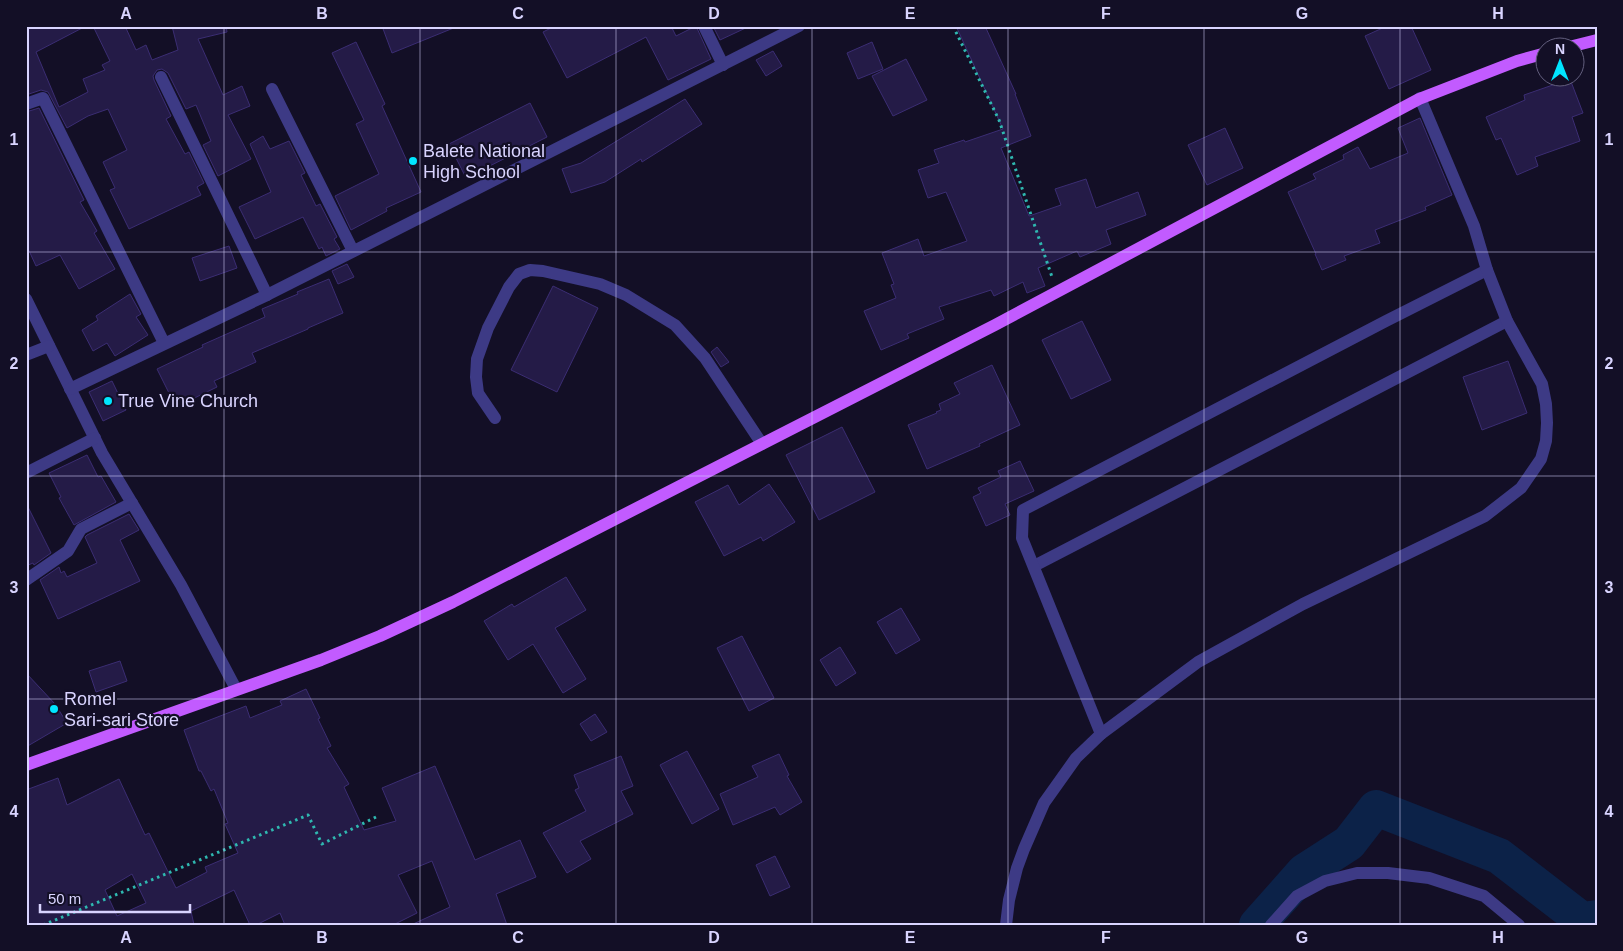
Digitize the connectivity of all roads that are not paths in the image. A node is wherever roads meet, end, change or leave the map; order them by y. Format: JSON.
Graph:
{"nodes":[{"id":1,"x":704,"y":26,"type":"edge"},
{"id":2,"x":799,"y":26,"type":"edge"},
{"id":3,"x":1536,"y":56,"type":"edge"},
{"id":4,"x":723,"y":64,"type":"junction"},
{"id":5,"x":161,"y":77,"type":"dead end"},
{"id":6,"x":272,"y":89,"type":"dead end"},
{"id":7,"x":1420,"y":98,"type":"junction"},
{"id":8,"x":26,"y":104,"type":"edge"},
{"id":9,"x":353,"y":251,"type":"junction"},
{"id":10,"x":1487,"y":270,"type":"junction"},
{"id":11,"x":267,"y":295,"type":"junction"},
{"id":12,"x":26,"y":299,"type":"edge"},
{"id":13,"x":1507,"y":321,"type":"junction"},
{"id":14,"x":164,"y":343,"type":"junction"},
{"id":15,"x":49,"y":346,"type":"junction"},
{"id":16,"x":26,"y":355,"type":"edge"},
{"id":17,"x":70,"y":389,"type":"junction"},
{"id":18,"x":495,"y":418,"type":"dead end"},
{"id":19,"x":95,"y":438,"type":"junction"},
{"id":20,"x":762,"y":444,"type":"junction"},
{"id":21,"x":26,"y":473,"type":"edge"},
{"id":22,"x":132,"y":503,"type":"junction"},
{"id":23,"x":1034,"y":566,"type":"junction"},
{"id":24,"x":26,"y":580,"type":"edge"},
{"id":25,"x":236,"y":689,"type":"junction"},
{"id":26,"x":1101,"y":734,"type":"junction"},
{"id":27,"x":26,"y":765,"type":"edge"},
{"id":28,"x":1006,"y":925,"type":"edge"},
{"id":29,"x":1271,"y":925,"type":"edge"},
{"id":30,"x":1519,"y":925,"type":"edge"}],
"edges":[{"from":1,"to":4,"type":"street"},
{"from":2,"to":4,"type":"street"},
{"from":3,"to":7,"type":"main road"},
{"from":4,"to":9,"type":"street"},
{"from":5,"to":11,"type":"street"},
{"from":6,"to":9,"type":"street"},
{"from":7,"to":10,"type":"street"},
{"from":7,"to":20,"type":"main road"},
{"from":8,"to":14,"type":"street"},
{"from":9,"to":11,"type":"street"},
{"from":10,"to":13,"type":"street"},
{"from":10,"to":23,"type":"street"},
{"from":11,"to":14,"type":"street"},
{"from":12,"to":15,"type":"street"},
{"from":13,"to":23,"type":"street"},
{"from":13,"to":26,"type":"street"},
{"from":14,"to":17,"type":"street"},
{"from":15,"to":16,"type":"street"},
{"from":15,"to":17,"type":"street"},
{"from":17,"to":19,"type":"street"},
{"from":18,"to":20,"type":"street"},
{"from":19,"to":21,"type":"street"},
{"from":19,"to":22,"type":"street"},
{"from":20,"to":25,"type":"main road"},
{"from":22,"to":24,"type":"street"},
{"from":22,"to":25,"type":"street"},
{"from":23,"to":26,"type":"street"},
{"from":25,"to":27,"type":"main road"},
{"from":26,"to":28,"type":"street"},
{"from":29,"to":30,"type":"street"}]}
